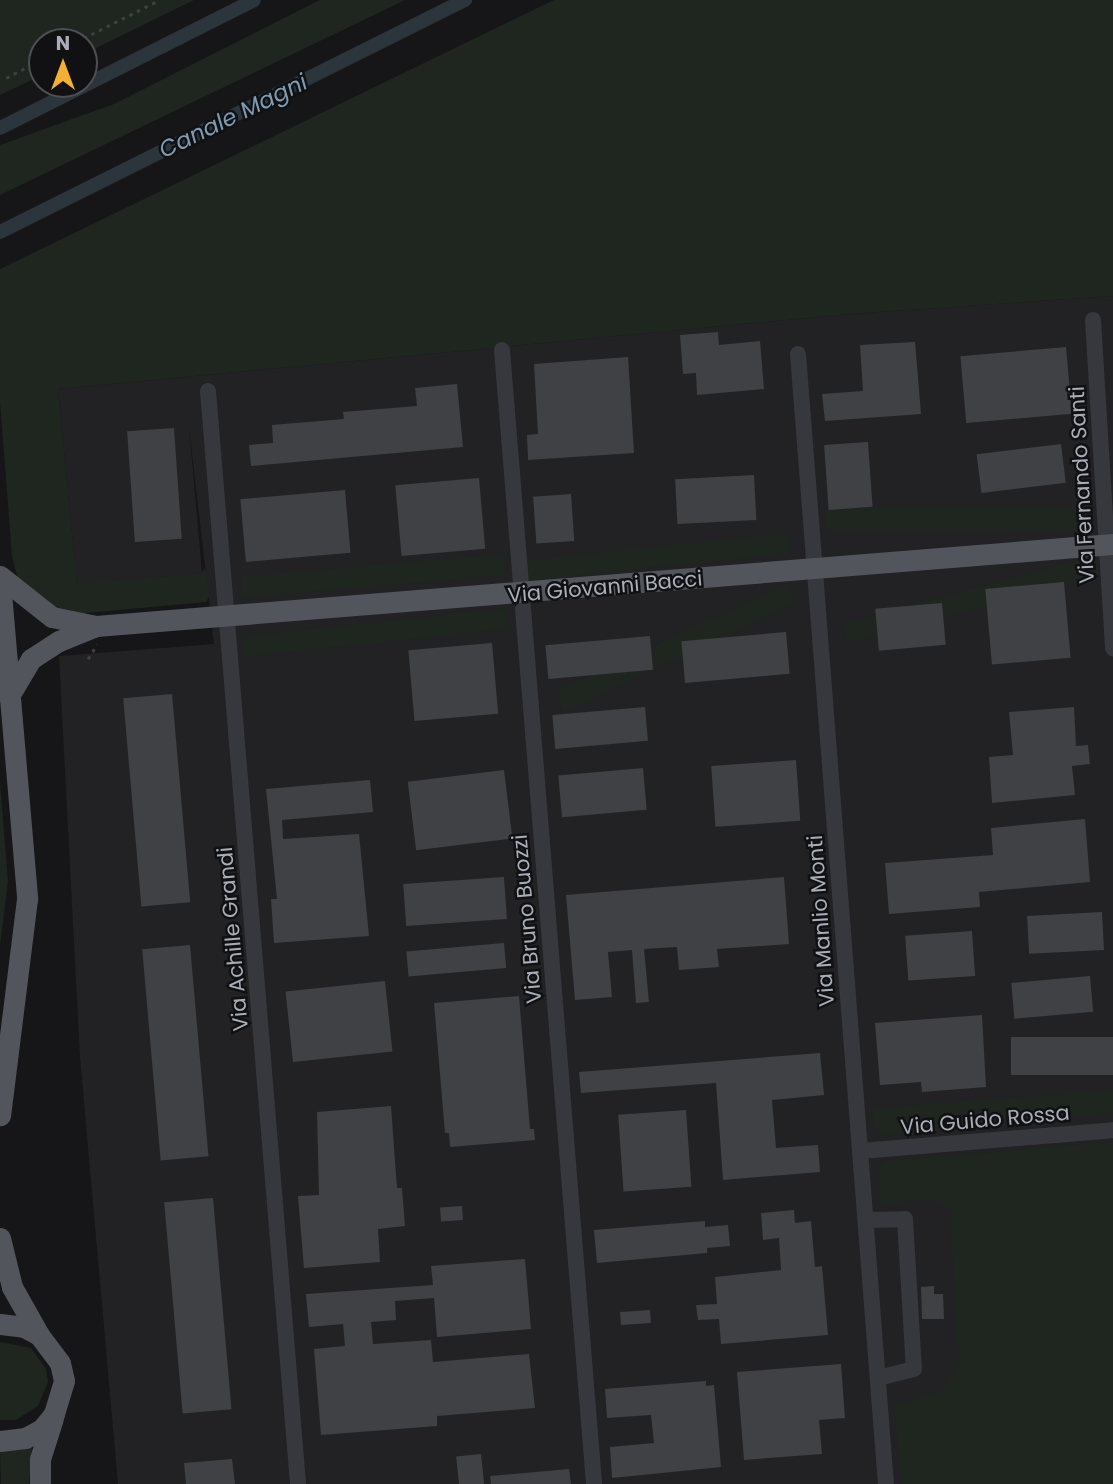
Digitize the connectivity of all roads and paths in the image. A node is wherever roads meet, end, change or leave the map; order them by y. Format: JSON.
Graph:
{"nodes":[{"id":1,"x":159,"y":0,"type":"edge"},
{"id":2,"x":98,"y":31,"type":"edge"},
{"id":3,"x":28,"y":66,"type":"edge"},
{"id":4,"x":6,"y":78,"type":"dead end"},
{"id":5,"x":1093,"y":320,"type":"dead end"},
{"id":6,"x":502,"y":350,"type":"dead end"},
{"id":7,"x":798,"y":354,"type":"dead end"},
{"id":8,"x":208,"y":391,"type":"dead end"},
{"id":9,"x":1109,"y":545,"type":"edge"},
{"id":10,"x":815,"y":569,"type":"junction"},
{"id":11,"x":0,"y":579,"type":"edge"},
{"id":12,"x":522,"y":594,"type":"junction"},
{"id":13,"x":228,"y":617,"type":"junction"},
{"id":14,"x":96,"y":626,"type":"junction"},
{"id":15,"x":1113,"y":648,"type":"edge"},
{"id":16,"x":9,"y":696,"type":"junction"},
{"id":17,"x":0,"y":1115,"type":"edge"},
{"id":18,"x":1113,"y":1130,"type":"edge"},
{"id":19,"x":860,"y":1151,"type":"junction"},
{"id":20,"x":866,"y":1220,"type":"junction"},
{"id":21,"x":0,"y":1238,"type":"edge"},
{"id":22,"x":0,"y":1324,"type":"edge"},
{"id":23,"x":39,"y":1335,"type":"junction"},
{"id":24,"x":878,"y":1378,"type":"junction"},
{"id":25,"x":54,"y":1414,"type":"junction"},
{"id":26,"x":0,"y":1441,"type":"edge"},
{"id":27,"x":40,"y":1484,"type":"edge"},
{"id":28,"x":298,"y":1484,"type":"edge"},
{"id":29,"x":594,"y":1484,"type":"edge"},
{"id":30,"x":886,"y":1484,"type":"edge"}],
"edges":[{"from":1,"to":2,"type":"path"},
{"from":3,"to":4,"type":"path"},
{"from":5,"to":9,"type":"street","name":"Via Fernando Santi"},
{"from":6,"to":12,"type":"street","name":"Via Bruno Buozzi"},
{"from":7,"to":10,"type":"street","name":"Via Manlio Monti"},
{"from":8,"to":13,"type":"street","name":"Via Achille Grandi"},
{"from":9,"to":10,"type":"main road","name":"Via Giovanni Bacci"},
{"from":9,"to":15,"type":"street","name":"Via Fernando Santi"},
{"from":10,"to":12,"type":"main road","name":"Via Giovanni Bacci"},
{"from":10,"to":19,"type":"street","name":"Via Manlio Monti"},
{"from":11,"to":14,"type":"main road","name":"Via Giovanni Bacci"},
{"from":11,"to":16,"type":"main road"},
{"from":12,"to":13,"type":"main road","name":"Via Giovanni Bacci"},
{"from":12,"to":29,"type":"street","name":"Via Bruno Buozzi"},
{"from":13,"to":14,"type":"main road","name":"Via Giovanni Bacci"},
{"from":13,"to":28,"type":"street","name":"Via Achille Grandi"},
{"from":14,"to":16,"type":"main road","name":"Via Giovanni Bacci"},
{"from":16,"to":17,"type":"main road"},
{"from":18,"to":19,"type":"street","name":"Via Guido Rossa"},
{"from":19,"to":20,"type":"street","name":"Via Manlio Monti"},
{"from":20,"to":24,"type":"street","name":"Via Manlio Monti"},
{"from":20,"to":24,"type":"street"},
{"from":21,"to":23,"type":"main road"},
{"from":22,"to":23,"type":"main road"},
{"from":23,"to":25,"type":"main road"},
{"from":24,"to":30,"type":"street","name":"Via Manlio Monti"},
{"from":25,"to":26,"type":"main road"},
{"from":25,"to":27,"type":"main road"}]}
